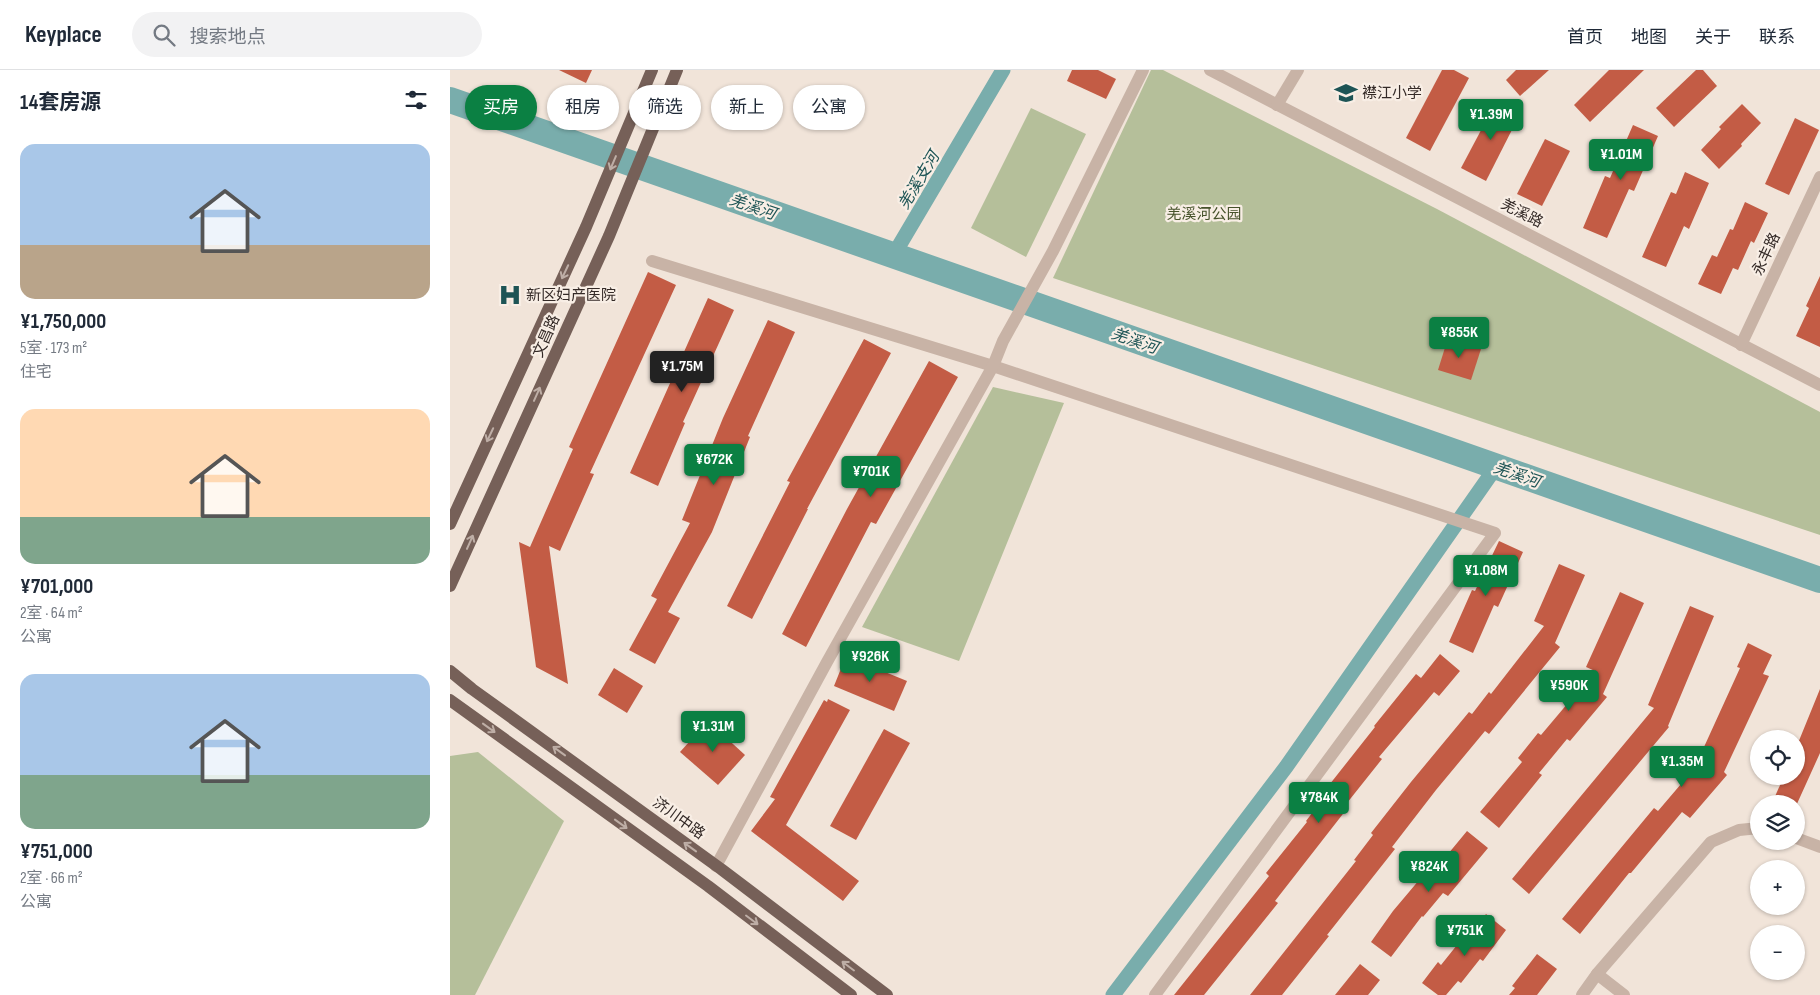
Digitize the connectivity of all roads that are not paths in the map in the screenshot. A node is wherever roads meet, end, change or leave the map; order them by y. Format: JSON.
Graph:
{"nodes":[{"id":1,"x":652,"y":70,"type":"edge"},
{"id":2,"x":678,"y":70,"type":"edge"},
{"id":3,"x":1143,"y":70,"type":"edge"},
{"id":4,"x":1210,"y":70,"type":"edge"},
{"id":5,"x":1298,"y":70,"type":"edge"},
{"id":6,"x":1277,"y":105,"type":"junction"},
{"id":7,"x":1820,"y":177,"type":"edge"},
{"id":8,"x":652,"y":261,"type":"dead end"},
{"id":9,"x":1742,"y":345,"type":"junction"},
{"id":10,"x":993,"y":366,"type":"junction"},
{"id":11,"x":1820,"y":385,"type":"edge"},
{"id":12,"x":450,"y":524,"type":"edge"},
{"id":13,"x":450,"y":586,"type":"edge"},
{"id":14,"x":450,"y":671,"type":"edge"},
{"id":15,"x":453,"y":705,"type":"edge"},
{"id":16,"x":1750,"y":829,"type":"edge"},
{"id":17,"x":1805,"y":841,"type":"edge"},
{"id":18,"x":1820,"y":847,"type":"edge"},
{"id":19,"x":716,"y":866,"type":"junction"},
{"id":20,"x":1597,"y":974,"type":"junction"},
{"id":21,"x":851,"y":995,"type":"edge"},
{"id":22,"x":887,"y":995,"type":"edge"},
{"id":23,"x":1155,"y":995,"type":"edge"},
{"id":24,"x":1582,"y":995,"type":"edge"},
{"id":25,"x":1624,"y":995,"type":"edge"}],
"edges":[{"from":1,"to":12,"type":"main road","name":"文昌路","one_way":true},
{"from":13,"to":2,"type":"main road","name":"文昌路","one_way":true},
{"from":3,"to":10,"type":"street"},
{"from":4,"to":6,"type":"street","name":"羌溪路"},
{"from":5,"to":6,"type":"street"},
{"from":6,"to":9,"type":"street","name":"羌溪路"},
{"from":7,"to":9,"type":"street","name":"永丰路"},
{"from":8,"to":10,"type":"street"},
{"from":9,"to":11,"type":"street","name":"羌溪路"},
{"from":10,"to":19,"type":"street"},
{"from":10,"to":23,"type":"street"},
{"from":19,"to":14,"type":"main road","name":"济川中路","one_way":true},
{"from":15,"to":21,"type":"main road","one_way":true},
{"from":16,"to":20,"type":"street"},
{"from":17,"to":18,"type":"street"},
{"from":22,"to":19,"type":"main road","name":"济川中路","one_way":true},
{"from":20,"to":24,"type":"street"},
{"from":20,"to":25,"type":"street"}]}
